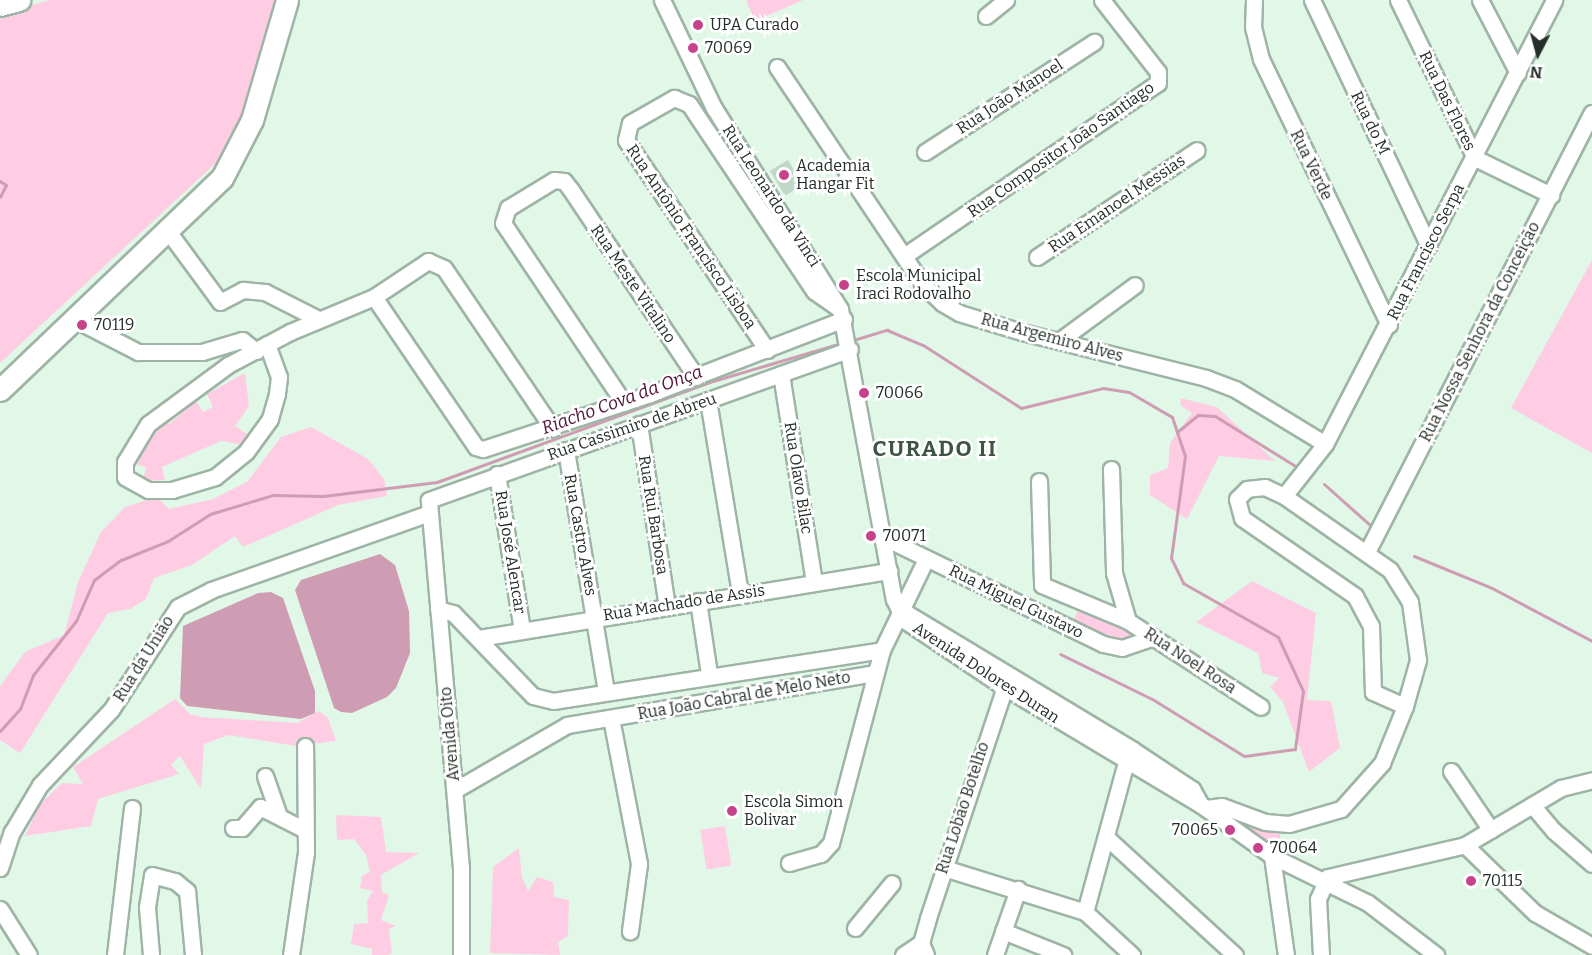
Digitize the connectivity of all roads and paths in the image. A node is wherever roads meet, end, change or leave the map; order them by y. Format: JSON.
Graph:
{"nodes":[{"id":1,"x":19,"y":0,"type":"edge"},
{"id":2,"x":287,"y":0,"type":"edge"},
{"id":3,"x":662,"y":0,"type":"edge"},
{"id":4,"x":1006,"y":0,"type":"edge"},
{"id":5,"x":1102,"y":0,"type":"edge"},
{"id":6,"x":1254,"y":0,"type":"edge"},
{"id":7,"x":1312,"y":0,"type":"edge"},
{"id":8,"x":1398,"y":0,"type":"edge"},
{"id":9,"x":1480,"y":0,"type":"edge"},
{"id":10,"x":1554,"y":0,"type":"edge"},
{"id":11,"x":0,"y":5,"type":"edge"},
{"id":12,"x":986,"y":16,"type":"dead end"},
{"id":13,"x":1094,"y":42,"type":"dead end"},
{"id":14,"x":777,"y":67,"type":"dead end"},
{"id":15,"x":1518,"y":73,"type":"junction"},
{"id":16,"x":1592,"y":113,"type":"edge"},
{"id":17,"x":1197,"y":150,"type":"dead end"},
{"id":18,"x":925,"y":152,"type":"dead end"},
{"id":19,"x":1475,"y":158,"type":"junction"},
{"id":20,"x":1551,"y":195,"type":"junction"},
{"id":21,"x":174,"y":238,"type":"dead end"},
{"id":22,"x":1429,"y":246,"type":"junction"},
{"id":23,"x":904,"y":256,"type":"junction"},
{"id":24,"x":1037,"y":257,"type":"dead end"},
{"id":25,"x":1135,"y":285,"type":"dead end"},
{"id":26,"x":374,"y":297,"type":"junction"},
{"id":27,"x":318,"y":319,"type":"junction"},
{"id":28,"x":76,"y":320,"type":"junction"},
{"id":29,"x":1389,"y":325,"type":"junction"},
{"id":30,"x":846,"y":330,"type":"junction"},
{"id":31,"x":1059,"y":341,"type":"junction"},
{"id":32,"x":262,"y":347,"type":"junction"},
{"id":33,"x":767,"y":350,"type":"junction"},
{"id":34,"x":781,"y":374,"type":"junction"},
{"id":35,"x":696,"y":377,"type":"junction"},
{"id":36,"x":0,"y":390,"type":"edge"},
{"id":37,"x":708,"y":400,"type":"junction"},
{"id":38,"x":624,"y":403,"type":"junction"},
{"id":39,"x":639,"y":424,"type":"junction"},
{"id":40,"x":553,"y":429,"type":"junction"},
{"id":41,"x":1325,"y":444,"type":"junction"},
{"id":42,"x":566,"y":450,"type":"junction"},
{"id":43,"x":1111,"y":469,"type":"dead end"},
{"id":44,"x":497,"y":474,"type":"junction"},
{"id":45,"x":1039,"y":481,"type":"dead end"},
{"id":46,"x":1284,"y":496,"type":"junction"},
{"id":47,"x":428,"y":514,"type":"junction"},
{"id":48,"x":885,"y":538,"type":"junction"},
{"id":49,"x":1368,"y":550,"type":"junction"},
{"id":50,"x":926,"y":559,"type":"junction"},
{"id":51,"x":890,"y":572,"type":"junction"},
{"id":52,"x":814,"y":582,"type":"junction"},
{"id":53,"x":740,"y":594,"type":"junction"},
{"id":54,"x":698,"y":601,"type":"junction"},
{"id":55,"x":667,"y":606,"type":"junction"},
{"id":56,"x":438,"y":609,"type":"junction"},
{"id":57,"x":900,"y":611,"type":"junction"},
{"id":58,"x":595,"y":618,"type":"junction"},
{"id":59,"x":1128,"y":621,"type":"junction"},
{"id":60,"x":522,"y":630,"type":"junction"},
{"id":61,"x":479,"y":638,"type":"junction"},
{"id":62,"x":1151,"y":638,"type":"junction"},
{"id":63,"x":882,"y":650,"type":"junction"},
{"id":64,"x":876,"y":673,"type":"junction"},
{"id":65,"x":710,"y":674,"type":"junction"},
{"id":66,"x":1007,"y":681,"type":"junction"},
{"id":67,"x":606,"y":692,"type":"junction"},
{"id":68,"x":1405,"y":706,"type":"junction"},
{"id":69,"x":1261,"y":707,"type":"dead end"},
{"id":70,"x":611,"y":718,"type":"junction"},
{"id":71,"x":305,"y":747,"type":"dead end"},
{"id":72,"x":1126,"y":762,"type":"junction"},
{"id":73,"x":1451,"y":771,"type":"dead end"},
{"id":74,"x":265,"y":776,"type":"dead end"},
{"id":75,"x":1592,"y":780,"type":"edge"},
{"id":76,"x":455,"y":790,"type":"junction"},
{"id":77,"x":1532,"y":805,"type":"junction"},
{"id":78,"x":1203,"y":807,"type":"junction"},
{"id":79,"x":132,"y":808,"type":"dead end"},
{"id":80,"x":279,"y":816,"type":"junction"},
{"id":81,"x":233,"y":828,"type":"dead end"},
{"id":82,"x":303,"y":829,"type":"junction"},
{"id":83,"x":1491,"y":830,"type":"junction"},
{"id":84,"x":1106,"y":837,"type":"junction"},
{"id":85,"x":1465,"y":844,"type":"junction"},
{"id":86,"x":1272,"y":856,"type":"junction"},
{"id":87,"x":789,"y":863,"type":"dead end"},
{"id":88,"x":1592,"y":864,"type":"edge"},
{"id":89,"x":0,"y":868,"type":"edge"},
{"id":90,"x":944,"y":868,"type":"junction"},
{"id":91,"x":1324,"y":881,"type":"junction"},
{"id":92,"x":892,"y":883,"type":"dead end"},
{"id":93,"x":1018,"y":890,"type":"junction"},
{"id":94,"x":0,"y":909,"type":"edge"},
{"id":95,"x":1085,"y":912,"type":"junction"},
{"id":96,"x":855,"y":928,"type":"dead end"},
{"id":97,"x":630,"y":931,"type":"dead end"},
{"id":98,"x":1004,"y":931,"type":"junction"},
{"id":99,"x":1592,"y":946,"type":"edge"},
{"id":100,"x":924,"y":949,"type":"edge"},
{"id":101,"x":29,"y":955,"type":"edge"},
{"id":102,"x":115,"y":955,"type":"edge"},
{"id":103,"x":151,"y":955,"type":"edge"},
{"id":104,"x":193,"y":955,"type":"edge"},
{"id":105,"x":291,"y":955,"type":"edge"},
{"id":106,"x":461,"y":955,"type":"edge"},
{"id":107,"x":903,"y":955,"type":"edge"},
{"id":108,"x":995,"y":955,"type":"edge"},
{"id":109,"x":1063,"y":955,"type":"edge"},
{"id":110,"x":1132,"y":955,"type":"edge"},
{"id":111,"x":1235,"y":955,"type":"edge"},
{"id":112,"x":1286,"y":955,"type":"edge"},
{"id":113,"x":1321,"y":955,"type":"edge"},
{"id":114,"x":1436,"y":955,"type":"edge"}],
"edges":[{"from":1,"to":11,"type":"highway"},
{"from":2,"to":28,"type":"highway"},
{"from":3,"to":30,"type":"street","name":"Rua Leonardo da Vinci"},
{"from":4,"to":12,"type":"street"},
{"from":5,"to":23,"type":"street","name":"Rua Compositor João Santiago"},
{"from":6,"to":29,"type":"street","name":"Rua Verde"},
{"from":7,"to":22,"type":"street","name":"Rua do M"},
{"from":8,"to":19,"type":"street","name":"Rua Das Flores"},
{"from":9,"to":15,"type":"street"},
{"from":10,"to":15,"type":"street","name":"Rua Francisco Serpa"},
{"from":13,"to":18,"type":"street","name":"Rua João Manoel"},
{"from":14,"to":23,"type":"street","name":"Rua Argemiro Alves"},
{"from":15,"to":19,"type":"street","name":"Rua Francisco Serpa"},
{"from":16,"to":20,"type":"street","name":"Rua Nossa Senhora da Conceição"},
{"from":17,"to":24,"type":"street","name":"Rua Emanoel Messias"},
{"from":19,"to":20,"type":"street","name":"Rua Das Flores"},
{"from":19,"to":22,"type":"street","name":"Rua Francisco Serpa"},
{"from":20,"to":49,"type":"street","name":"Rua Nossa Senhora da Conceição"},
{"from":21,"to":27,"type":"street"},
{"from":22,"to":29,"type":"street","name":"Rua Francisco Serpa"},
{"from":23,"to":31,"type":"street","name":"Rua Argemiro Alves"},
{"from":25,"to":31,"type":"street"},
{"from":26,"to":27,"type":"street"},
{"from":26,"to":40,"type":"street","name":"Rua Cassimiro de Abreu"},
{"from":26,"to":40,"type":"street"},
{"from":27,"to":32,"type":"street"},
{"from":28,"to":32,"type":"street"},
{"from":28,"to":36,"type":"highway"},
{"from":29,"to":41,"type":"street","name":"Rua Francisco Serpa"},
{"from":30,"to":33,"type":"street","name":"Rua Cassimiro de Abreu"},
{"from":30,"to":33,"type":"street","name":"Rua Antônio Francisco Lisboa"},
{"from":30,"to":34,"type":"street","name":"Rua Cassimiro de Abreu"},
{"from":30,"to":48,"type":"street","name":"Rua Leonardo da Vinci"},
{"from":31,"to":41,"type":"street","name":"Rua Argemiro Alves"},
{"from":32,"to":32,"type":"street"},
{"from":33,"to":35,"type":"street","name":"Rua Cassimiro de Abreu"},
{"from":34,"to":37,"type":"street","name":"Rua Cassimiro de Abreu"},
{"from":34,"to":52,"type":"street","name":"Rua Olavo Bilac"},
{"from":35,"to":38,"type":"street","name":"Rua Cassimiro de Abreu"},
{"from":35,"to":38,"type":"street","name":"Rua Meste Vitalino"},
{"from":37,"to":39,"type":"street","name":"Rua Cassimiro de Abreu"},
{"from":37,"to":53,"type":"street"},
{"from":38,"to":40,"type":"street","name":"Rua Cassimiro de Abreu"},
{"from":39,"to":42,"type":"street","name":"Rua Cassimiro de Abreu"},
{"from":39,"to":55,"type":"street","name":"Rua Rui Barbosa"},
{"from":41,"to":46,"type":"street","name":"Rua Francisco Serpa"},
{"from":42,"to":44,"type":"street","name":"Rua Cassimiro de Abreu"},
{"from":42,"to":58,"type":"street","name":"Rua Castro Alves"},
{"from":43,"to":59,"type":"street","name":"Rua Noel Rosa"},
{"from":44,"to":47,"type":"street","name":"Rua Cassimiro de Abreu"},
{"from":44,"to":60,"type":"street","name":"Rua José Alencar"},
{"from":45,"to":59,"type":"street"},
{"from":46,"to":49,"type":"street"},
{"from":46,"to":68,"type":"street"},
{"from":47,"to":56,"type":"street","name":"Avenida Oito"},
{"from":47,"to":89,"type":"street","name":"Rua da União"},
{"from":48,"to":50,"type":"street","name":"Rua Miguel Gustavo"},
{"from":48,"to":51,"type":"street","name":"Rua Leonardo da Vinci"},
{"from":49,"to":68,"type":"street"},
{"from":50,"to":57,"type":"street"},
{"from":50,"to":62,"type":"street","name":"Rua Miguel Gustavo"},
{"from":51,"to":52,"type":"street","name":"Rua Machado de Assis"},
{"from":51,"to":57,"type":"street","name":"Rua Leonardo da Vinci"},
{"from":52,"to":53,"type":"street","name":"Rua Machado de Assis"},
{"from":53,"to":54,"type":"street","name":"Rua Machado de Assis"},
{"from":54,"to":55,"type":"street","name":"Rua Machado de Assis"},
{"from":54,"to":65,"type":"street","name":"Rua João Cabral de Melo Neto"},
{"from":55,"to":58,"type":"street","name":"Rua Machado de Assis"},
{"from":56,"to":61,"type":"street","name":"Rua João Cabral de Melo Neto"},
{"from":56,"to":76,"type":"street","name":"Avenida Oito"},
{"from":57,"to":63,"type":"street"},
{"from":57,"to":66,"type":"street","name":"Avenida Dolores Duran"},
{"from":58,"to":60,"type":"street","name":"Rua Machado de Assis"},
{"from":58,"to":67,"type":"street","name":"Rua Castro Alves"},
{"from":59,"to":62,"type":"street","name":"Rua Noel Rosa"},
{"from":60,"to":61,"type":"street","name":"Rua Machado de Assis"},
{"from":61,"to":67,"type":"street","name":"Rua João Cabral de Melo Neto"},
{"from":62,"to":69,"type":"street","name":"Rua Noel Rosa"},
{"from":63,"to":64,"type":"street"},
{"from":63,"to":65,"type":"street","name":"Rua João Cabral de Melo Neto"},
{"from":64,"to":70,"type":"street","name":"Rua João Cabral de Melo Neto"},
{"from":64,"to":87,"type":"street"},
{"from":65,"to":67,"type":"street","name":"Rua João Cabral de Melo Neto"},
{"from":66,"to":72,"type":"street","name":"Avenida Dolores Duran"},
{"from":66,"to":78,"type":"street","name":"Avenida Dolores Duran"},
{"from":66,"to":90,"type":"street","name":"Rua Lobão Botelho"},
{"from":68,"to":78,"type":"street"},
{"from":70,"to":76,"type":"street","name":"Rua João Cabral de Melo Neto"},
{"from":70,"to":97,"type":"street"},
{"from":71,"to":82,"type":"street"},
{"from":72,"to":78,"type":"street","name":"Avenida Dolores Duran"},
{"from":72,"to":84,"type":"street"},
{"from":73,"to":83,"type":"street"},
{"from":74,"to":80,"type":"street"},
{"from":75,"to":77,"type":"street"},
{"from":76,"to":106,"type":"street","name":"Avenida Oito"},
{"from":77,"to":83,"type":"street"},
{"from":77,"to":88,"type":"street"},
{"from":78,"to":86,"type":"street","name":"Avenida Dolores Duran"},
{"from":79,"to":102,"type":"street"},
{"from":80,"to":81,"type":"street"},
{"from":80,"to":82,"type":"street"},
{"from":82,"to":105,"type":"street"},
{"from":83,"to":85,"type":"street"},
{"from":84,"to":95,"type":"street"},
{"from":84,"to":111,"type":"street"},
{"from":85,"to":91,"type":"street"},
{"from":85,"to":99,"type":"street"},
{"from":86,"to":91,"type":"street","name":"Avenida Dolores Duran"},
{"from":86,"to":112,"type":"street"},
{"from":90,"to":93,"type":"street"},
{"from":90,"to":100,"type":"street","name":"Rua Lobão Botelho"},
{"from":91,"to":113,"type":"street"},
{"from":91,"to":114,"type":"street","name":"Avenida Dolores Duran"},
{"from":92,"to":96,"type":"street"},
{"from":93,"to":95,"type":"street"},
{"from":93,"to":98,"type":"street"},
{"from":94,"to":101,"type":"street"},
{"from":95,"to":110,"type":"street"},
{"from":98,"to":108,"type":"street"},
{"from":98,"to":109,"type":"street"},
{"from":100,"to":107,"type":"street","name":"Rua Lobão Botelho"},
{"from":103,"to":104,"type":"street"}]}
